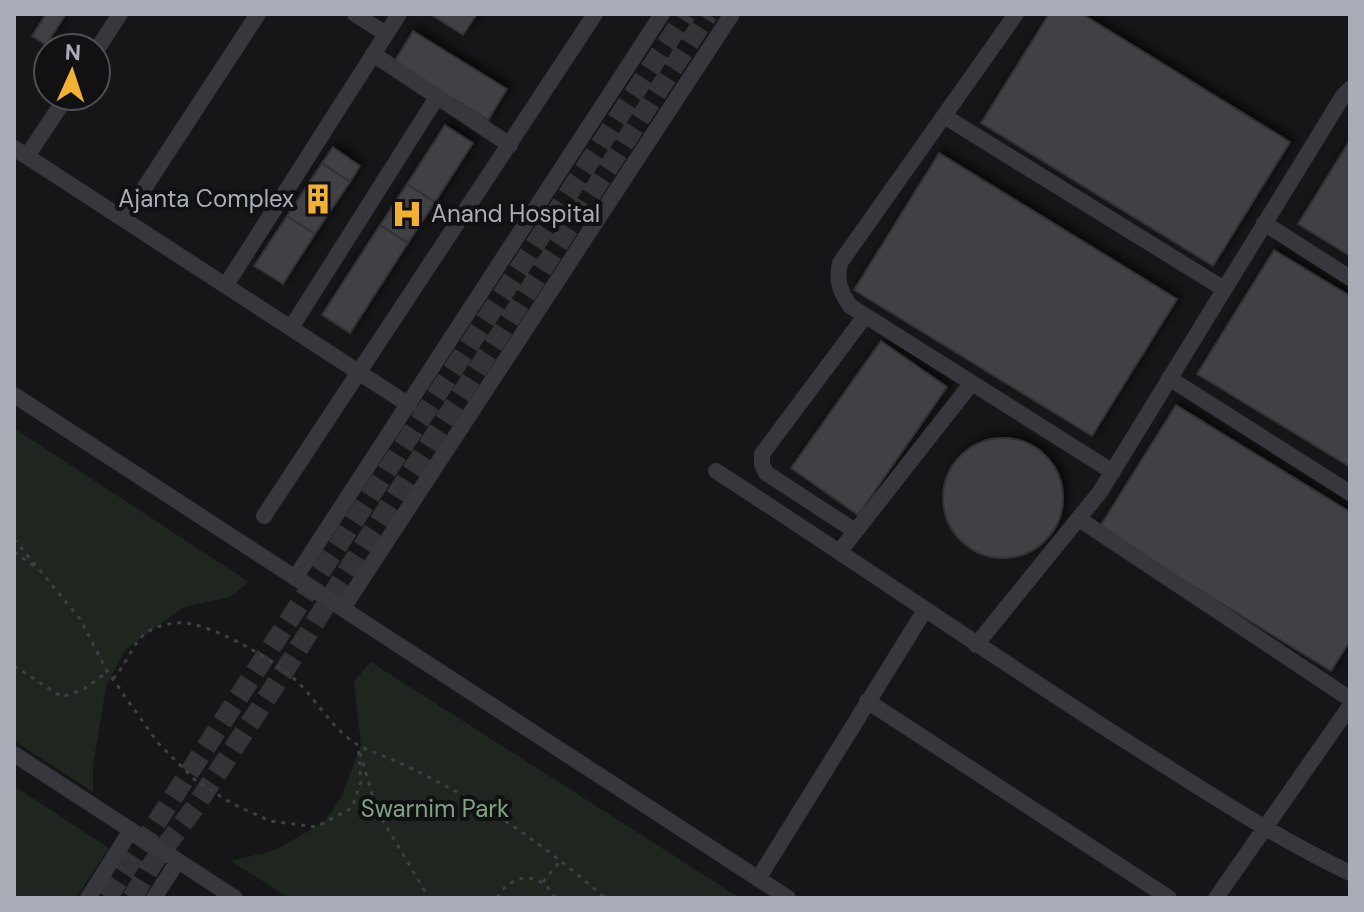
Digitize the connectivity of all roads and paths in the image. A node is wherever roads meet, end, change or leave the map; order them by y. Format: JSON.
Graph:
{"nodes":[{"id":1,"x":120,"y":14,"type":"edge"},
{"id":2,"x":258,"y":14,"type":"edge"},
{"id":3,"x":355,"y":14,"type":"edge"},
{"id":4,"x":399,"y":14,"type":"edge"},
{"id":5,"x":595,"y":14,"type":"edge"},
{"id":6,"x":662,"y":14,"type":"edge"},
{"id":7,"x":732,"y":14,"type":"edge"},
{"id":8,"x":1016,"y":14,"type":"edge"},
{"id":9,"x":108,"y":32,"type":"edge"},
{"id":10,"x":386,"y":34,"type":"junction"},
{"id":11,"x":373,"y":54,"type":"junction"},
{"id":12,"x":1350,"y":89,"type":"edge"},
{"id":13,"x":437,"y":97,"type":"junction"},
{"id":14,"x":54,"y":112,"type":"edge"},
{"id":15,"x":944,"y":116,"type":"junction"},
{"id":16,"x":510,"y":145,"type":"junction"},
{"id":17,"x":21,"y":152,"type":"edge"},
{"id":18,"x":124,"y":219,"type":"junction"},
{"id":19,"x":1264,"y":223,"type":"junction"},
{"id":20,"x":1350,"y":278,"type":"edge"},
{"id":21,"x":226,"y":285,"type":"junction"},
{"id":22,"x":1224,"y":289,"type":"junction"},
{"id":23,"x":865,"y":316,"type":"junction"},
{"id":24,"x":291,"y":328,"type":"junction"},
{"id":25,"x":360,"y":373,"type":"junction"},
{"id":26,"x":1169,"y":378,"type":"junction"},
{"id":27,"x":971,"y":384,"type":"junction"},
{"id":28,"x":14,"y":395,"type":"edge"},
{"id":29,"x":409,"y":405,"type":"junction"},
{"id":30,"x":716,"y":471,"type":"dead end"},
{"id":31,"x":1113,"y":472,"type":"junction"},
{"id":32,"x":1350,"y":493,"type":"edge"},
{"id":33,"x":264,"y":516,"type":"dead end"},
{"id":34,"x":1079,"y":519,"type":"junction"},
{"id":35,"x":855,"y":531,"type":"junction"},
{"id":36,"x":14,"y":539,"type":"edge"},
{"id":37,"x":840,"y":551,"type":"junction"},
{"id":38,"x":14,"y":552,"type":"edge"},
{"id":39,"x":37,"y":569,"type":"junction"},
{"id":40,"x":295,"y":578,"type":"junction"},
{"id":41,"x":343,"y":608,"type":"junction"},
{"id":42,"x":925,"y":610,"type":"junction"},
{"id":43,"x":976,"y":645,"type":"junction"},
{"id":44,"x":14,"y":666,"type":"edge"},
{"id":45,"x":107,"y":671,"type":"junction"},
{"id":46,"x":113,"y":679,"type":"junction"},
{"id":47,"x":1350,"y":699,"type":"edge"},
{"id":48,"x":867,"y":701,"type":"junction"},
{"id":49,"x":1350,"y":706,"type":"edge"},
{"id":50,"x":358,"y":745,"type":"junction"},
{"id":51,"x":14,"y":754,"type":"edge"},
{"id":52,"x":1265,"y":828,"type":"junction"},
{"id":53,"x":131,"y":830,"type":"junction"},
{"id":54,"x":562,"y":860,"type":"junction"},
{"id":55,"x":178,"y":861,"type":"junction"},
{"id":56,"x":1350,"y":873,"type":"edge"},
{"id":57,"x":758,"y":879,"type":"junction"},
{"id":58,"x":543,"y":882,"type":"junction"},
{"id":59,"x":88,"y":898,"type":"edge"},
{"id":60,"x":154,"y":898,"type":"edge"},
{"id":61,"x":235,"y":898,"type":"edge"},
{"id":62,"x":429,"y":898,"type":"edge"},
{"id":63,"x":497,"y":898,"type":"edge"},
{"id":64,"x":555,"y":898,"type":"edge"},
{"id":65,"x":605,"y":898,"type":"edge"},
{"id":66,"x":788,"y":898,"type":"edge"},
{"id":67,"x":1169,"y":898,"type":"edge"},
{"id":68,"x":1216,"y":898,"type":"edge"}],
"edges":[{"from":1,"to":9,"type":"street"},
{"from":2,"to":18,"type":"street"},
{"from":3,"to":10,"type":"street"},
{"from":4,"to":10,"type":"street"},
{"from":5,"to":16,"type":"street"},
{"from":6,"to":29,"type":"street"},
{"from":7,"to":41,"type":"street"},
{"from":8,"to":15,"type":"street"},
{"from":10,"to":11,"type":"street"},
{"from":11,"to":13,"type":"street"},
{"from":11,"to":21,"type":"street"},
{"from":12,"to":19,"type":"street"},
{"from":13,"to":16,"type":"street"},
{"from":13,"to":24,"type":"street"},
{"from":14,"to":17,"type":"street"},
{"from":15,"to":22,"type":"street"},
{"from":15,"to":23,"type":"street"},
{"from":16,"to":25,"type":"street"},
{"from":17,"to":18,"type":"street"},
{"from":18,"to":21,"type":"street"},
{"from":19,"to":20,"type":"street"},
{"from":19,"to":22,"type":"street"},
{"from":21,"to":24,"type":"street"},
{"from":22,"to":26,"type":"street"},
{"from":23,"to":27,"type":"street"},
{"from":23,"to":35,"type":"street"},
{"from":24,"to":25,"type":"street"},
{"from":25,"to":29,"type":"street"},
{"from":25,"to":33,"type":"street"},
{"from":26,"to":31,"type":"street"},
{"from":26,"to":32,"type":"street"},
{"from":27,"to":31,"type":"street"},
{"from":27,"to":35,"type":"street"},
{"from":28,"to":40,"type":"street"},
{"from":29,"to":40,"type":"street"},
{"from":30,"to":37,"type":"street"},
{"from":31,"to":34,"type":"street"},
{"from":34,"to":43,"type":"street"},
{"from":34,"to":47,"type":"street"},
{"from":35,"to":37,"type":"street"},
{"from":36,"to":39,"type":"path"},
{"from":37,"to":42,"type":"street"},
{"from":38,"to":39,"type":"path"},
{"from":39,"to":45,"type":"path"},
{"from":40,"to":41,"type":"street"},
{"from":41,"to":57,"type":"street"},
{"from":42,"to":43,"type":"street"},
{"from":42,"to":48,"type":"street"},
{"from":43,"to":52,"type":"street"},
{"from":44,"to":45,"type":"path"},
{"from":45,"to":46,"type":"path"},
{"from":46,"to":50,"type":"path"},
{"from":46,"to":50,"type":"path"},
{"from":48,"to":57,"type":"street"},
{"from":48,"to":67,"type":"street"},
{"from":49,"to":52,"type":"street"},
{"from":50,"to":54,"type":"path"},
{"from":50,"to":62,"type":"path"},
{"from":51,"to":53,"type":"street"},
{"from":52,"to":56,"type":"street"},
{"from":52,"to":68,"type":"street"},
{"from":53,"to":55,"type":"street"},
{"from":53,"to":59,"type":"street"},
{"from":54,"to":58,"type":"path"},
{"from":54,"to":65,"type":"path"},
{"from":55,"to":60,"type":"street"},
{"from":55,"to":61,"type":"street"},
{"from":57,"to":66,"type":"street"},
{"from":58,"to":63,"type":"path"},
{"from":58,"to":64,"type":"path"}]}
